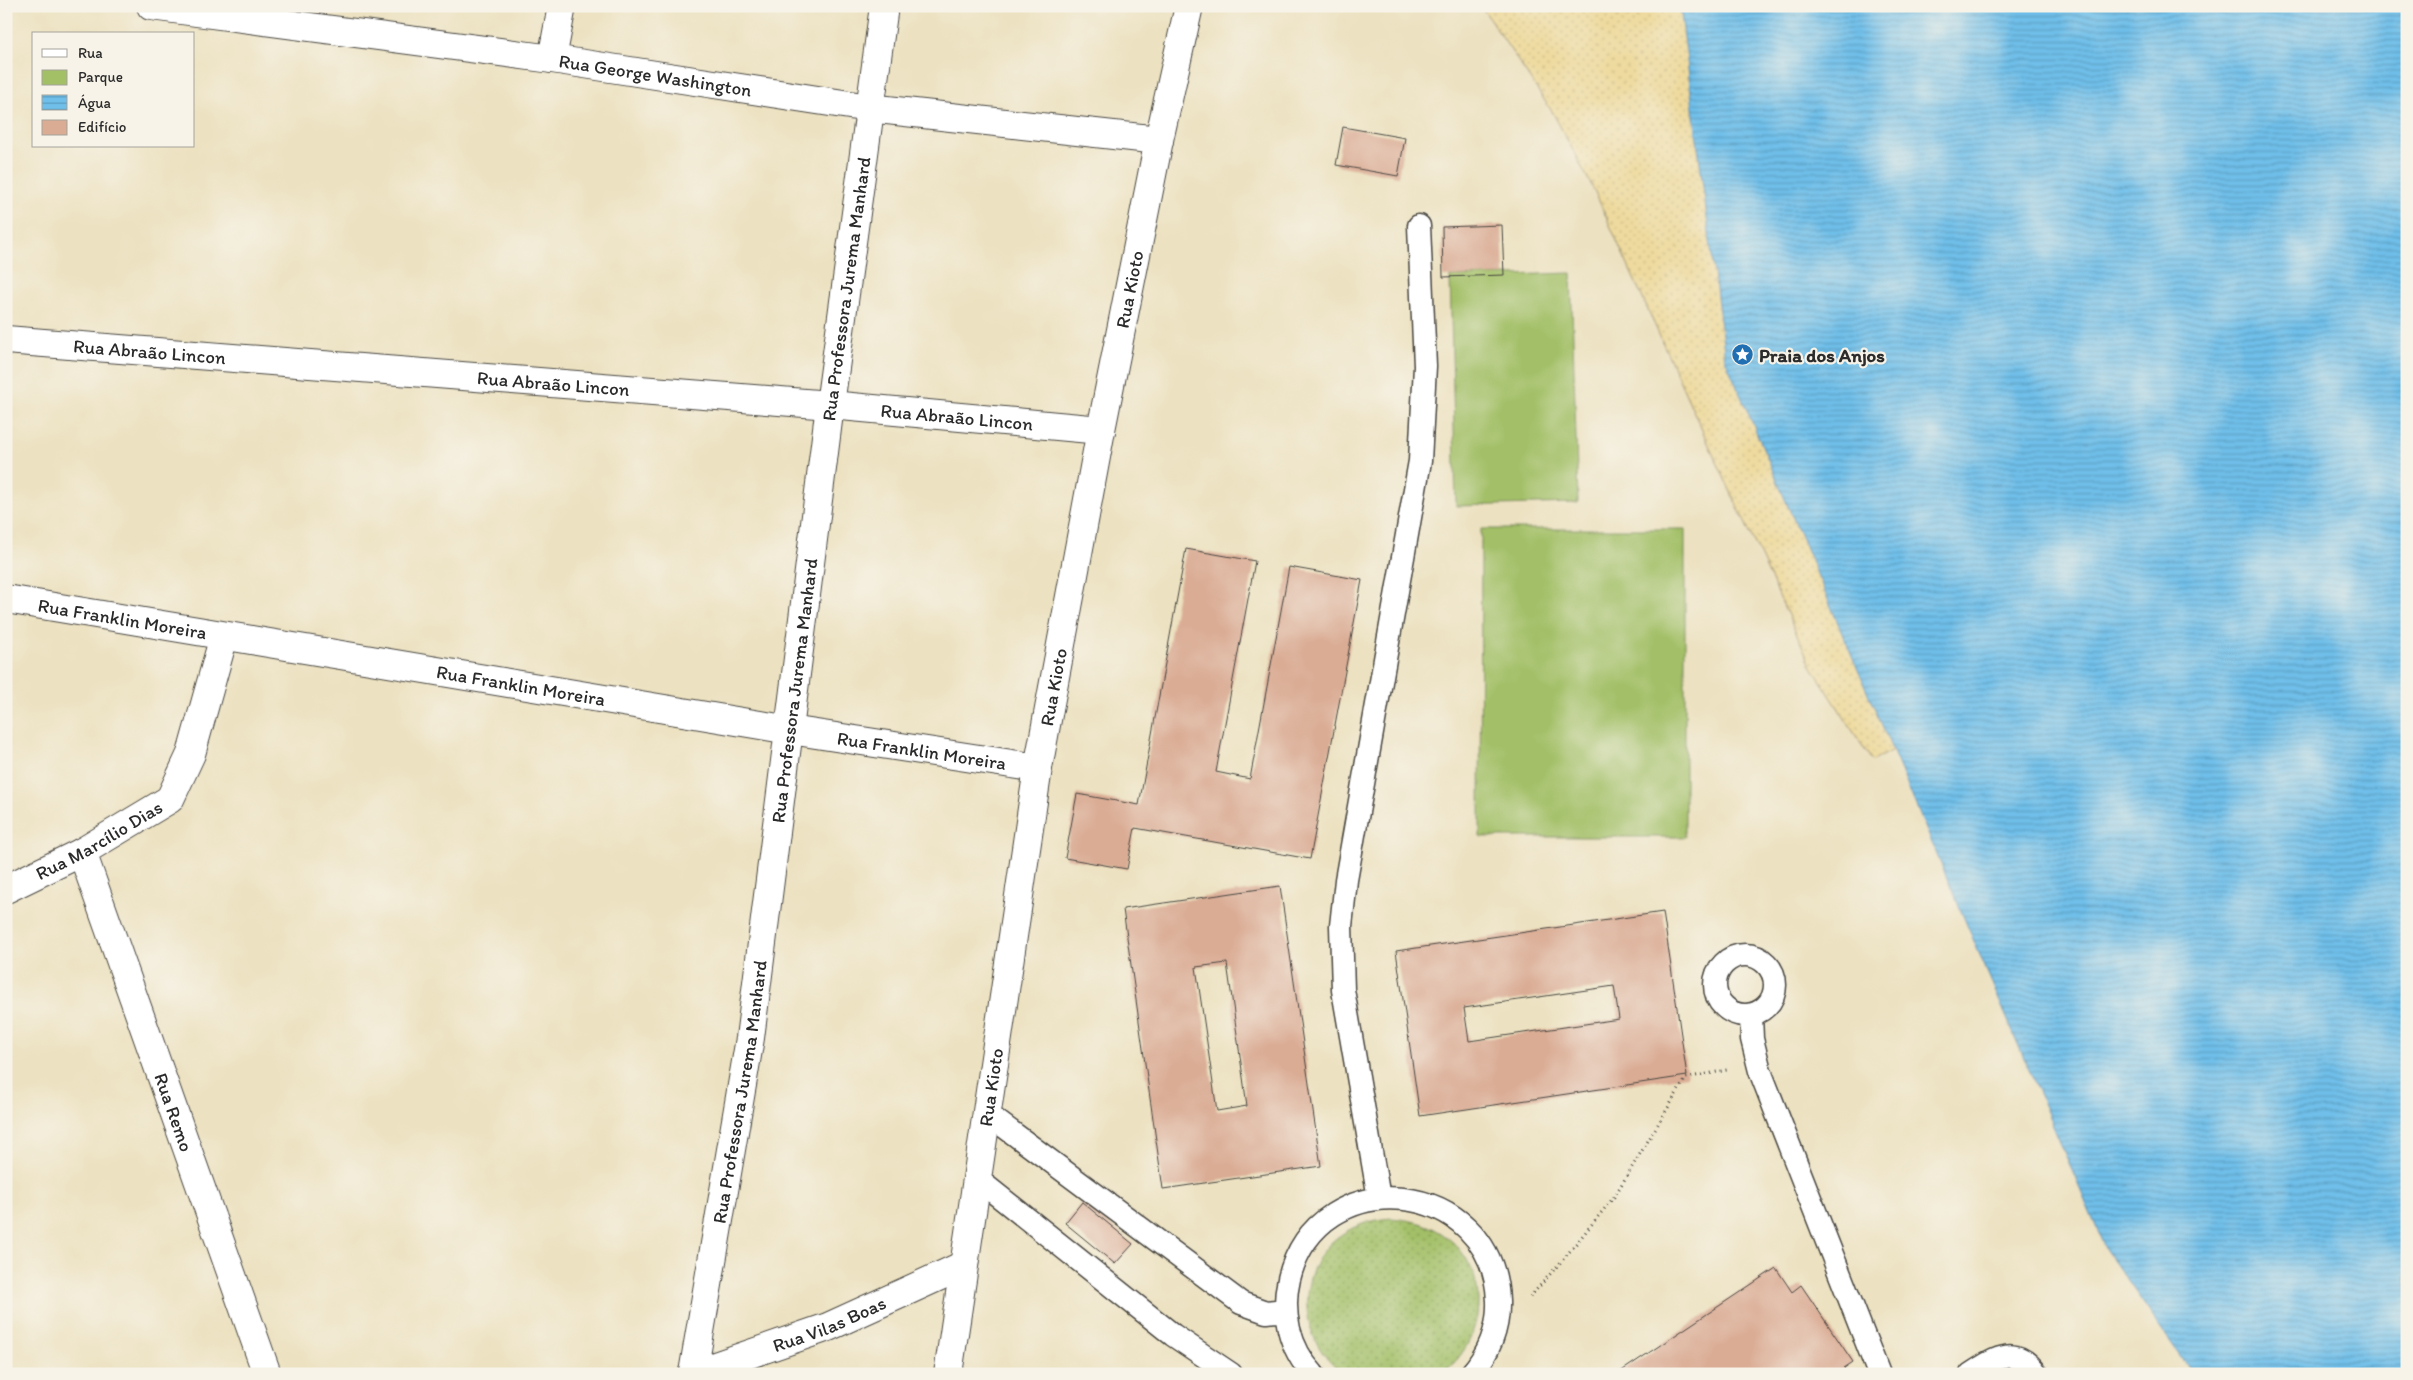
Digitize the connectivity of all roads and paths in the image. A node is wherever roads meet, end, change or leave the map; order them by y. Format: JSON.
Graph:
{"nodes":[{"id":1,"x":151,"y":6,"type":"edge"},
{"id":2,"x":562,"y":6,"type":"edge"},
{"id":3,"x":884,"y":6,"type":"edge"},
{"id":4,"x":1189,"y":6,"type":"edge"},
{"id":5,"x":237,"y":12,"type":"edge"},
{"id":6,"x":552,"y":59,"type":"junction"},
{"id":7,"x":870,"y":108,"type":"junction"},
{"id":8,"x":1159,"y":140,"type":"junction"},
{"id":9,"x":1419,"y":226,"type":"dead end"},
{"id":10,"x":6,"y":340,"type":"edge"},
{"id":11,"x":830,"y":405,"type":"junction"},
{"id":12,"x":1101,"y":430,"type":"junction"},
{"id":13,"x":6,"y":599,"type":"edge"},
{"id":14,"x":224,"y":636,"type":"junction"},
{"id":15,"x":790,"y":730,"type":"junction"},
{"id":16,"x":1038,"y":768,"type":"junction"},
{"id":17,"x":82,"y":852,"type":"junction"},
{"id":18,"x":6,"y":889,"type":"edge"},
{"id":19,"x":1751,"y":1015,"type":"dead end"},
{"id":20,"x":1758,"y":1063,"type":"junction"},
{"id":21,"x":986,"y":1113,"type":"junction"},
{"id":22,"x":976,"y":1178,"type":"junction"},
{"id":23,"x":1379,"y":1198,"type":"junction"},
{"id":24,"x":964,"y":1265,"type":"junction"},
{"id":25,"x":1286,"y":1310,"type":"junction"},
{"id":26,"x":1493,"y":1339,"type":"junction"},
{"id":27,"x":267,"y":1374,"type":"edge"},
{"id":28,"x":693,"y":1374,"type":"edge"},
{"id":29,"x":948,"y":1374,"type":"edge"},
{"id":30,"x":1231,"y":1374,"type":"edge"},
{"id":31,"x":1313,"y":1374,"type":"edge"},
{"id":32,"x":1471,"y":1374,"type":"edge"},
{"id":33,"x":1879,"y":1374,"type":"edge"},
{"id":34,"x":1971,"y":1374,"type":"edge"},
{"id":35,"x":2037,"y":1374,"type":"edge"}],
"edges":[{"from":1,"to":5,"type":"street","name":"Rua George Washington"},
{"from":2,"to":6,"type":"street"},
{"from":3,"to":7,"type":"street","name":"Rua Professora Jurema Manhard"},
{"from":4,"to":8,"type":"street","name":"Rua Kioto"},
{"from":5,"to":6,"type":"street","name":"Rua George Washington"},
{"from":6,"to":7,"type":"street","name":"Rua George Washington"},
{"from":7,"to":8,"type":"street","name":"Rua George Washington"},
{"from":7,"to":11,"type":"street","name":"Rua Professora Jurema Manhard"},
{"from":8,"to":12,"type":"street","name":"Rua Kioto"},
{"from":9,"to":23,"type":"lane"},
{"from":10,"to":11,"type":"street","name":"Rua Abraão Lincon"},
{"from":11,"to":12,"type":"street","name":"Rua Abraão Lincon"},
{"from":11,"to":15,"type":"street","name":"Rua Professora Jurema Manhard"},
{"from":12,"to":16,"type":"street","name":"Rua Kioto"},
{"from":13,"to":14,"type":"street","name":"Rua Franklin Moreira"},
{"from":14,"to":15,"type":"street","name":"Rua Franklin Moreira"},
{"from":14,"to":17,"type":"street","name":"Rua Marcílio Dias"},
{"from":15,"to":16,"type":"street","name":"Rua Franklin Moreira"},
{"from":15,"to":28,"type":"street","name":"Rua Professora Jurema Manhard"},
{"from":16,"to":21,"type":"street","name":"Rua Kioto"},
{"from":17,"to":18,"type":"street","name":"Rua Marcílio Dias"},
{"from":17,"to":27,"type":"street","name":"Rua Remo"},
{"from":19,"to":20,"type":"lane"},
{"from":20,"to":26,"type":"path"},
{"from":20,"to":33,"type":"lane"},
{"from":21,"to":22,"type":"street","name":"Rua Kioto"},
{"from":21,"to":25,"type":"lane"},
{"from":22,"to":24,"type":"street","name":"Rua Kioto"},
{"from":22,"to":30,"type":"lane"},
{"from":23,"to":25,"type":"lane"},
{"from":23,"to":26,"type":"lane"},
{"from":24,"to":28,"type":"street","name":"Rua Vilas Boas"},
{"from":24,"to":29,"type":"street","name":"Rua Kioto"},
{"from":25,"to":31,"type":"lane"},
{"from":26,"to":32,"type":"lane"},
{"from":34,"to":35,"type":"lane"}]}
